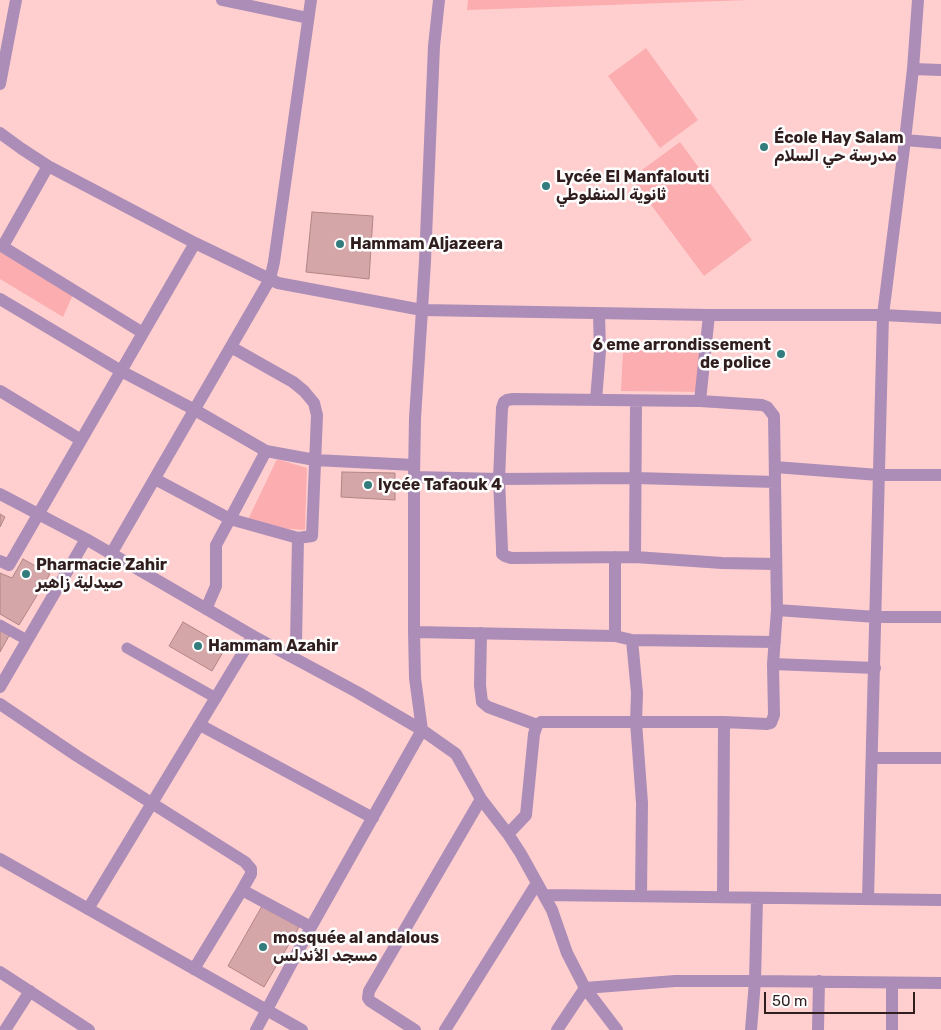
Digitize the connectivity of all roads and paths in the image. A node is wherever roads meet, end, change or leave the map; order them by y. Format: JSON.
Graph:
{"nodes":[{"id":1,"x":16,"y":0,"type":"edge"},
{"id":2,"x":222,"y":0,"type":"edge"},
{"id":3,"x":311,"y":0,"type":"edge"},
{"id":4,"x":439,"y":0,"type":"edge"},
{"id":5,"x":918,"y":0,"type":"edge"},
{"id":6,"x":308,"y":18,"type":"junction"},
{"id":7,"x":913,"y":69,"type":"junction"},
{"id":8,"x":941,"y":70,"type":"edge"},
{"id":9,"x":0,"y":84,"type":"edge"},
{"id":10,"x":0,"y":133,"type":"edge"},
{"id":11,"x":905,"y":140,"type":"junction"},
{"id":12,"x":941,"y":144,"type":"edge"},
{"id":13,"x":48,"y":166,"type":"junction"},
{"id":14,"x":195,"y":243,"type":"junction"},
{"id":15,"x":1,"y":245,"type":"edge"},
{"id":16,"x":270,"y":279,"type":"junction"},
{"id":17,"x":0,"y":298,"type":"edge"},
{"id":18,"x":422,"y":310,"type":"junction"},
{"id":19,"x":599,"y":314,"type":"junction"},
{"id":20,"x":709,"y":315,"type":"junction"},
{"id":21,"x":883,"y":315,"type":"junction"},
{"id":22,"x":941,"y":318,"type":"edge"},
{"id":23,"x":143,"y":333,"type":"junction"},
{"id":24,"x":231,"y":347,"type":"junction"},
{"id":25,"x":121,"y":371,"type":"junction"},
{"id":26,"x":0,"y":391,"type":"edge"},
{"id":27,"x":596,"y":400,"type":"junction"},
{"id":28,"x":636,"y":401,"type":"junction"},
{"id":29,"x":700,"y":401,"type":"junction"},
{"id":30,"x":194,"y":410,"type":"junction"},
{"id":31,"x":81,"y":440,"type":"junction"},
{"id":32,"x":266,"y":451,"type":"junction"},
{"id":33,"x":315,"y":460,"type":"junction"},
{"id":34,"x":775,"y":467,"type":"junction"},
{"id":35,"x":414,"y":471,"type":"junction"},
{"id":36,"x":879,"y":475,"type":"junction"},
{"id":37,"x":941,"y":475,"type":"edge"},
{"id":38,"x":155,"y":478,"type":"junction"},
{"id":39,"x":636,"y":478,"type":"junction"},
{"id":40,"x":499,"y":479,"type":"junction"},
{"id":41,"x":775,"y":482,"type":"junction"},
{"id":42,"x":0,"y":494,"type":"edge"},
{"id":43,"x":38,"y":514,"type":"junction"},
{"id":44,"x":230,"y":519,"type":"junction"},
{"id":45,"x":298,"y":538,"type":"junction"},
{"id":46,"x":86,"y":539,"type":"junction"},
{"id":47,"x":111,"y":554,"type":"junction"},
{"id":48,"x":615,"y":557,"type":"junction"},
{"id":49,"x":635,"y":557,"type":"junction"},
{"id":50,"x":0,"y":561,"type":"edge"},
{"id":51,"x":776,"y":564,"type":"junction"},
{"id":52,"x":206,"y":609,"type":"junction"},
{"id":53,"x":777,"y":610,"type":"junction"},
{"id":54,"x":941,"y":616,"type":"edge"},
{"id":55,"x":876,"y":617,"type":"junction"},
{"id":56,"x":0,"y":625,"type":"edge"},
{"id":57,"x":414,"y":632,"type":"junction"},
{"id":58,"x":481,"y":633,"type":"junction"},
{"id":59,"x":253,"y":636,"type":"junction"},
{"id":60,"x":615,"y":636,"type":"junction"},
{"id":61,"x":27,"y":640,"type":"junction"},
{"id":62,"x":632,"y":640,"type":"junction"},
{"id":63,"x":775,"y":642,"type":"junction"},
{"id":64,"x":127,"y":648,"type":"dead end"},
{"id":65,"x":290,"y":656,"type":"junction"},
{"id":66,"x":773,"y":664,"type":"junction"},
{"id":67,"x":875,"y":668,"type":"junction"},
{"id":68,"x":0,"y":687,"type":"edge"},
{"id":69,"x":216,"y":698,"type":"junction"},
{"id":70,"x":0,"y":704,"type":"edge"},
{"id":71,"x":636,"y":722,"type":"junction"},
{"id":72,"x":724,"y":722,"type":"junction"},
{"id":73,"x":200,"y":724,"type":"junction"},
{"id":74,"x":537,"y":725,"type":"junction"},
{"id":75,"x":422,"y":730,"type":"junction"},
{"id":76,"x":872,"y":758,"type":"junction"},
{"id":77,"x":941,"y":758,"type":"edge"},
{"id":78,"x":481,"y":799,"type":"junction"},
{"id":79,"x":152,"y":803,"type":"junction"},
{"id":80,"x":373,"y":818,"type":"junction"},
{"id":81,"x":508,"y":834,"type":"junction"},
{"id":82,"x":0,"y":859,"type":"edge"},
{"id":83,"x":537,"y":884,"type":"junction"},
{"id":84,"x":242,"y":890,"type":"junction"},
{"id":85,"x":544,"y":895,"type":"junction"},
{"id":86,"x":641,"y":896,"type":"junction"},
{"id":87,"x":723,"y":897,"type":"junction"},
{"id":88,"x":757,"y":898,"type":"junction"},
{"id":89,"x":868,"y":899,"type":"junction"},
{"id":90,"x":941,"y":900,"type":"edge"},
{"id":91,"x":88,"y":910,"type":"junction"},
{"id":92,"x":311,"y":927,"type":"junction"},
{"id":93,"x":194,"y":969,"type":"junction"},
{"id":94,"x":0,"y":972,"type":"edge"},
{"id":95,"x":756,"y":981,"type":"junction"},
{"id":96,"x":819,"y":981,"type":"junction"},
{"id":97,"x":892,"y":983,"type":"junction"},
{"id":98,"x":941,"y":984,"type":"edge"},
{"id":99,"x":585,"y":988,"type":"junction"},
{"id":100,"x":30,"y":991,"type":"junction"},
{"id":101,"x":267,"y":1009,"type":"junction"},
{"id":102,"x":5,"y":1030,"type":"edge"},
{"id":103,"x":89,"y":1030,"type":"edge"},
{"id":104,"x":256,"y":1030,"type":"edge"},
{"id":105,"x":302,"y":1030,"type":"edge"},
{"id":106,"x":415,"y":1030,"type":"edge"},
{"id":107,"x":445,"y":1030,"type":"edge"},
{"id":108,"x":557,"y":1030,"type":"edge"},
{"id":109,"x":617,"y":1030,"type":"edge"},
{"id":110,"x":751,"y":1030,"type":"edge"},
{"id":111,"x":818,"y":1030,"type":"edge"},
{"id":112,"x":892,"y":1030,"type":"edge"}],
"edges":[{"from":1,"to":9,"type":"street"},
{"from":2,"to":6,"type":"street"},
{"from":3,"to":6,"type":"street"},
{"from":4,"to":18,"type":"street"},
{"from":5,"to":7,"type":"street"},
{"from":6,"to":16,"type":"street"},
{"from":7,"to":8,"type":"street"},
{"from":7,"to":11,"type":"street"},
{"from":10,"to":13,"type":"street"},
{"from":11,"to":12,"type":"street"},
{"from":11,"to":21,"type":"street"},
{"from":13,"to":14,"type":"street"},
{"from":13,"to":15,"type":"street"},
{"from":14,"to":16,"type":"street"},
{"from":14,"to":23,"type":"street"},
{"from":15,"to":23,"type":"street"},
{"from":16,"to":18,"type":"street"},
{"from":16,"to":24,"type":"street"},
{"from":17,"to":25,"type":"street"},
{"from":18,"to":19,"type":"street"},
{"from":18,"to":35,"type":"street"},
{"from":19,"to":20,"type":"street"},
{"from":19,"to":27,"type":"street"},
{"from":20,"to":21,"type":"street"},
{"from":20,"to":29,"type":"street"},
{"from":21,"to":22,"type":"street"},
{"from":21,"to":36,"type":"street"},
{"from":23,"to":25,"type":"street"},
{"from":24,"to":30,"type":"street"},
{"from":24,"to":33,"type":"street"},
{"from":25,"to":30,"type":"street"},
{"from":25,"to":31,"type":"street"},
{"from":26,"to":31,"type":"street"},
{"from":27,"to":28,"type":"street"},
{"from":27,"to":40,"type":"street"},
{"from":28,"to":29,"type":"street"},
{"from":28,"to":39,"type":"street"},
{"from":29,"to":34,"type":"street"},
{"from":30,"to":32,"type":"street"},
{"from":30,"to":38,"type":"street"},
{"from":31,"to":43,"type":"street"},
{"from":32,"to":33,"type":"street"},
{"from":32,"to":44,"type":"street"},
{"from":33,"to":35,"type":"street"},
{"from":33,"to":45,"type":"street"},
{"from":34,"to":36,"type":"street"},
{"from":34,"to":41,"type":"street"},
{"from":35,"to":40,"type":"street"},
{"from":35,"to":57,"type":"street"},
{"from":36,"to":37,"type":"street"},
{"from":36,"to":55,"type":"street"},
{"from":38,"to":44,"type":"street"},
{"from":38,"to":47,"type":"street"},
{"from":39,"to":40,"type":"street"},
{"from":39,"to":41,"type":"street"},
{"from":39,"to":49,"type":"street"},
{"from":40,"to":48,"type":"street"},
{"from":41,"to":51,"type":"street"},
{"from":42,"to":43,"type":"street"},
{"from":43,"to":46,"type":"street"},
{"from":43,"to":50,"type":"street"},
{"from":44,"to":45,"type":"street"},
{"from":44,"to":52,"type":"street"},
{"from":45,"to":65,"type":"street"},
{"from":46,"to":47,"type":"street"},
{"from":46,"to":61,"type":"street"},
{"from":47,"to":52,"type":"street"},
{"from":48,"to":49,"type":"street"},
{"from":48,"to":60,"type":"street"},
{"from":49,"to":51,"type":"street"},
{"from":51,"to":53,"type":"street"},
{"from":52,"to":59,"type":"street"},
{"from":53,"to":55,"type":"street"},
{"from":53,"to":63,"type":"street"},
{"from":54,"to":55,"type":"street"},
{"from":55,"to":67,"type":"street"},
{"from":56,"to":61,"type":"lane"},
{"from":57,"to":58,"type":"street"},
{"from":57,"to":75,"type":"street"},
{"from":58,"to":60,"type":"street"},
{"from":58,"to":74,"type":"street"},
{"from":59,"to":65,"type":"street"},
{"from":59,"to":69,"type":"street"},
{"from":60,"to":62,"type":"street"},
{"from":61,"to":68,"type":"street"},
{"from":62,"to":63,"type":"street"},
{"from":62,"to":71,"type":"street"},
{"from":63,"to":66,"type":"street"},
{"from":64,"to":69,"type":"lane"},
{"from":65,"to":75,"type":"street"},
{"from":66,"to":67,"type":"street"},
{"from":66,"to":72,"type":"street"},
{"from":67,"to":76,"type":"street"},
{"from":69,"to":73,"type":"street"},
{"from":70,"to":79,"type":"street"},
{"from":71,"to":72,"type":"street"},
{"from":71,"to":74,"type":"street"},
{"from":71,"to":86,"type":"street"},
{"from":72,"to":87,"type":"street"},
{"from":73,"to":79,"type":"street"},
{"from":73,"to":80,"type":"street"},
{"from":74,"to":81,"type":"street"},
{"from":75,"to":78,"type":"street"},
{"from":75,"to":80,"type":"street"},
{"from":76,"to":77,"type":"street"},
{"from":76,"to":89,"type":"street"},
{"from":78,"to":81,"type":"street"},
{"from":78,"to":106,"type":"street"},
{"from":79,"to":84,"type":"street"},
{"from":79,"to":91,"type":"street"},
{"from":80,"to":92,"type":"street"},
{"from":81,"to":83,"type":"street"},
{"from":82,"to":91,"type":"street"},
{"from":83,"to":85,"type":"street"},
{"from":83,"to":107,"type":"street"},
{"from":84,"to":92,"type":"street"},
{"from":84,"to":93,"type":"street"},
{"from":85,"to":86,"type":"street"},
{"from":85,"to":99,"type":"street"},
{"from":86,"to":87,"type":"street"},
{"from":87,"to":88,"type":"street"},
{"from":88,"to":89,"type":"street"},
{"from":88,"to":95,"type":"street"},
{"from":89,"to":90,"type":"street"},
{"from":91,"to":93,"type":"street"},
{"from":92,"to":101,"type":"street"},
{"from":93,"to":101,"type":"street"},
{"from":94,"to":100,"type":"street"},
{"from":95,"to":96,"type":"street"},
{"from":95,"to":99,"type":"street"},
{"from":95,"to":110,"type":"street"},
{"from":96,"to":97,"type":"street"},
{"from":96,"to":111,"type":"street"},
{"from":97,"to":98,"type":"street"},
{"from":97,"to":112,"type":"street"},
{"from":99,"to":108,"type":"street"},
{"from":99,"to":109,"type":"street"},
{"from":100,"to":102,"type":"street"},
{"from":100,"to":103,"type":"street"},
{"from":101,"to":104,"type":"street"},
{"from":101,"to":105,"type":"street"}]}
